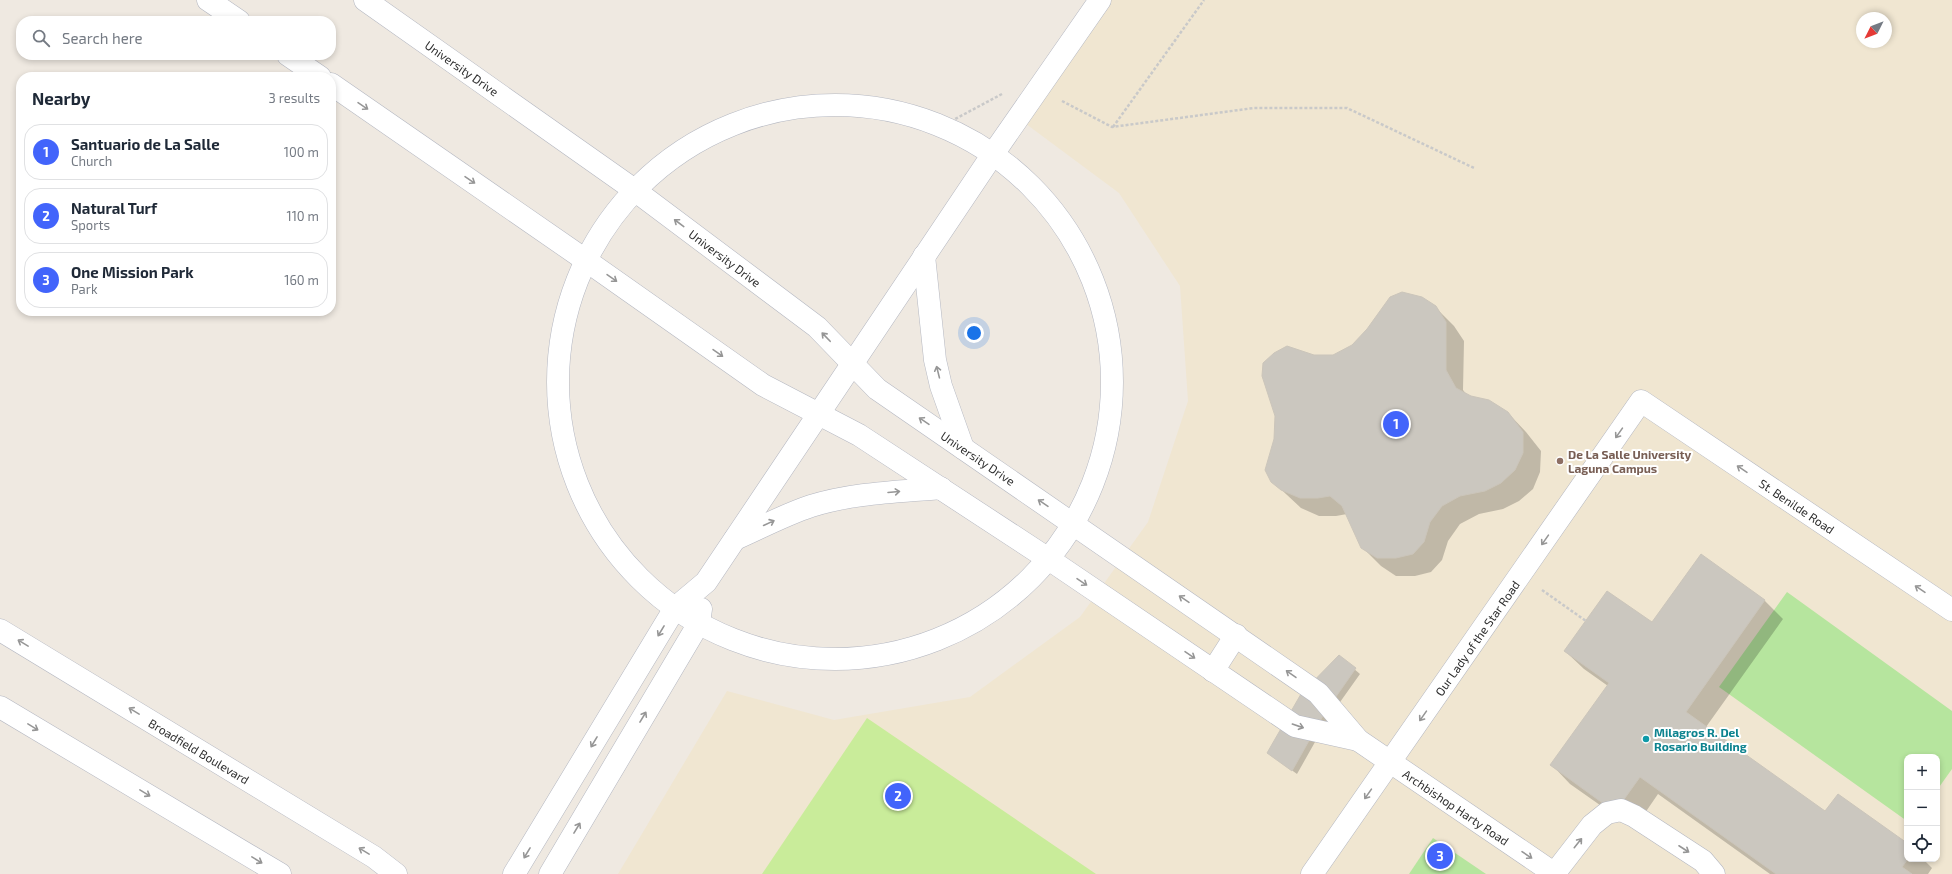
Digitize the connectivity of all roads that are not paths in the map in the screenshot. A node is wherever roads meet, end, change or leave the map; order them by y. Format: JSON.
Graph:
{"nodes":[{"id":1,"x":208,"y":0,"type":"edge"},
{"id":2,"x":366,"y":0,"type":"edge"},
{"id":3,"x":1100,"y":0,"type":"edge"},
{"id":4,"x":232,"y":16,"type":"edge"},
{"id":5,"x":295,"y":60,"type":"edge"},
{"id":6,"x":313,"y":72,"type":"edge"},
{"id":7,"x":336,"y":87,"type":"edge"},
{"id":8,"x":993,"y":154,"type":"junction"},
{"id":9,"x":633,"y":189,"type":"junction"},
{"id":10,"x":924,"y":256,"type":"junction"},
{"id":11,"x":584,"y":258,"type":"junction"},
{"id":12,"x":852,"y":363,"type":"junction"},
{"id":13,"x":1641,"y":401,"type":"joint"},
{"id":14,"x":819,"y":413,"type":"junction"},
{"id":15,"x":963,"y":448,"type":"junction"},
{"id":16,"x":940,"y":488,"type":"junction"},
{"id":17,"x":1075,"y":525,"type":"junction"},
{"id":18,"x":734,"y":540,"type":"junction"},
{"id":19,"x":1050,"y":560,"type":"junction"},
{"id":20,"x":706,"y":582,"type":"junction"},
{"id":21,"x":674,"y":608,"type":"junction"},
{"id":22,"x":1952,"y":610,"type":"edge"},
{"id":23,"x":699,"y":623,"type":"junction"},
{"id":24,"x":0,"y":630,"type":"edge"},
{"id":25,"x":1236,"y":636,"type":"junction"},
{"id":26,"x":1213,"y":671,"type":"junction"},
{"id":27,"x":0,"y":706,"type":"edge"},
{"id":28,"x":1358,"y":740,"type":"junction"},
{"id":29,"x":1391,"y":762,"type":"junction"},
{"id":30,"x":280,"y":874,"type":"edge"},
{"id":31,"x":396,"y":874,"type":"edge"},
{"id":32,"x":514,"y":874,"type":"edge"},
{"id":33,"x":550,"y":874,"type":"edge"},
{"id":34,"x":1312,"y":874,"type":"edge"},
{"id":35,"x":1554,"y":874,"type":"edge"},
{"id":36,"x":1714,"y":874,"type":"edge"}],
"edges":[{"from":1,"to":4,"type":"street"},
{"from":2,"to":9,"type":"street","name":"University Drive"},
{"from":3,"to":8,"type":"street"},
{"from":5,"to":6,"type":"street"},
{"from":7,"to":11,"type":"street","one_way":true},
{"from":8,"to":9,"type":"street"},
{"from":8,"to":10,"type":"street"},
{"from":8,"to":17,"type":"street"},
{"from":9,"to":11,"type":"street"},
{"from":12,"to":9,"type":"street","name":"University Drive","one_way":true},
{"from":10,"to":12,"type":"street"},
{"from":15,"to":10,"type":"street","one_way":true},
{"from":11,"to":14,"type":"street","one_way":true},
{"from":11,"to":21,"type":"street"},
{"from":12,"to":14,"type":"street"},
{"from":15,"to":12,"type":"street","name":"University Drive","one_way":true},
{"from":22,"to":13,"type":"street","name":"St. Benilde Road","one_way":true},
{"from":13,"to":29,"type":"street","name":"Our Lady of the Star Road","one_way":true},
{"from":14,"to":16,"type":"street"},
{"from":14,"to":18,"type":"street"},
{"from":17,"to":15,"type":"street","name":"University Drive","one_way":true},
{"from":18,"to":16,"type":"street","one_way":true},
{"from":16,"to":19,"type":"street"},
{"from":17,"to":19,"type":"street"},
{"from":25,"to":17,"type":"street","name":"University Drive","one_way":true},
{"from":18,"to":20,"type":"street"},
{"from":19,"to":23,"type":"street"},
{"from":19,"to":26,"type":"street","one_way":true},
{"from":20,"to":21,"type":"street"},
{"from":20,"to":23,"type":"street"},
{"from":21,"to":23,"type":"street"},
{"from":21,"to":32,"type":"street","one_way":true},
{"from":33,"to":23,"type":"street","one_way":true},
{"from":31,"to":24,"type":"street","name":"Broadfield Boulevard","one_way":true},
{"from":25,"to":26,"type":"street"},
{"from":28,"to":25,"type":"street","name":"University Drive","one_way":true},
{"from":26,"to":28,"type":"street","one_way":true},
{"from":27,"to":30,"type":"street","one_way":true},
{"from":28,"to":29,"type":"street","name":"Archbishop Harty Road"},
{"from":29,"to":34,"type":"street","name":"Our Lady of the Star Road","one_way":true},
{"from":29,"to":35,"type":"street","name":"Archbishop Harty Road","one_way":true},
{"from":35,"to":36,"type":"street","one_way":true}]}
